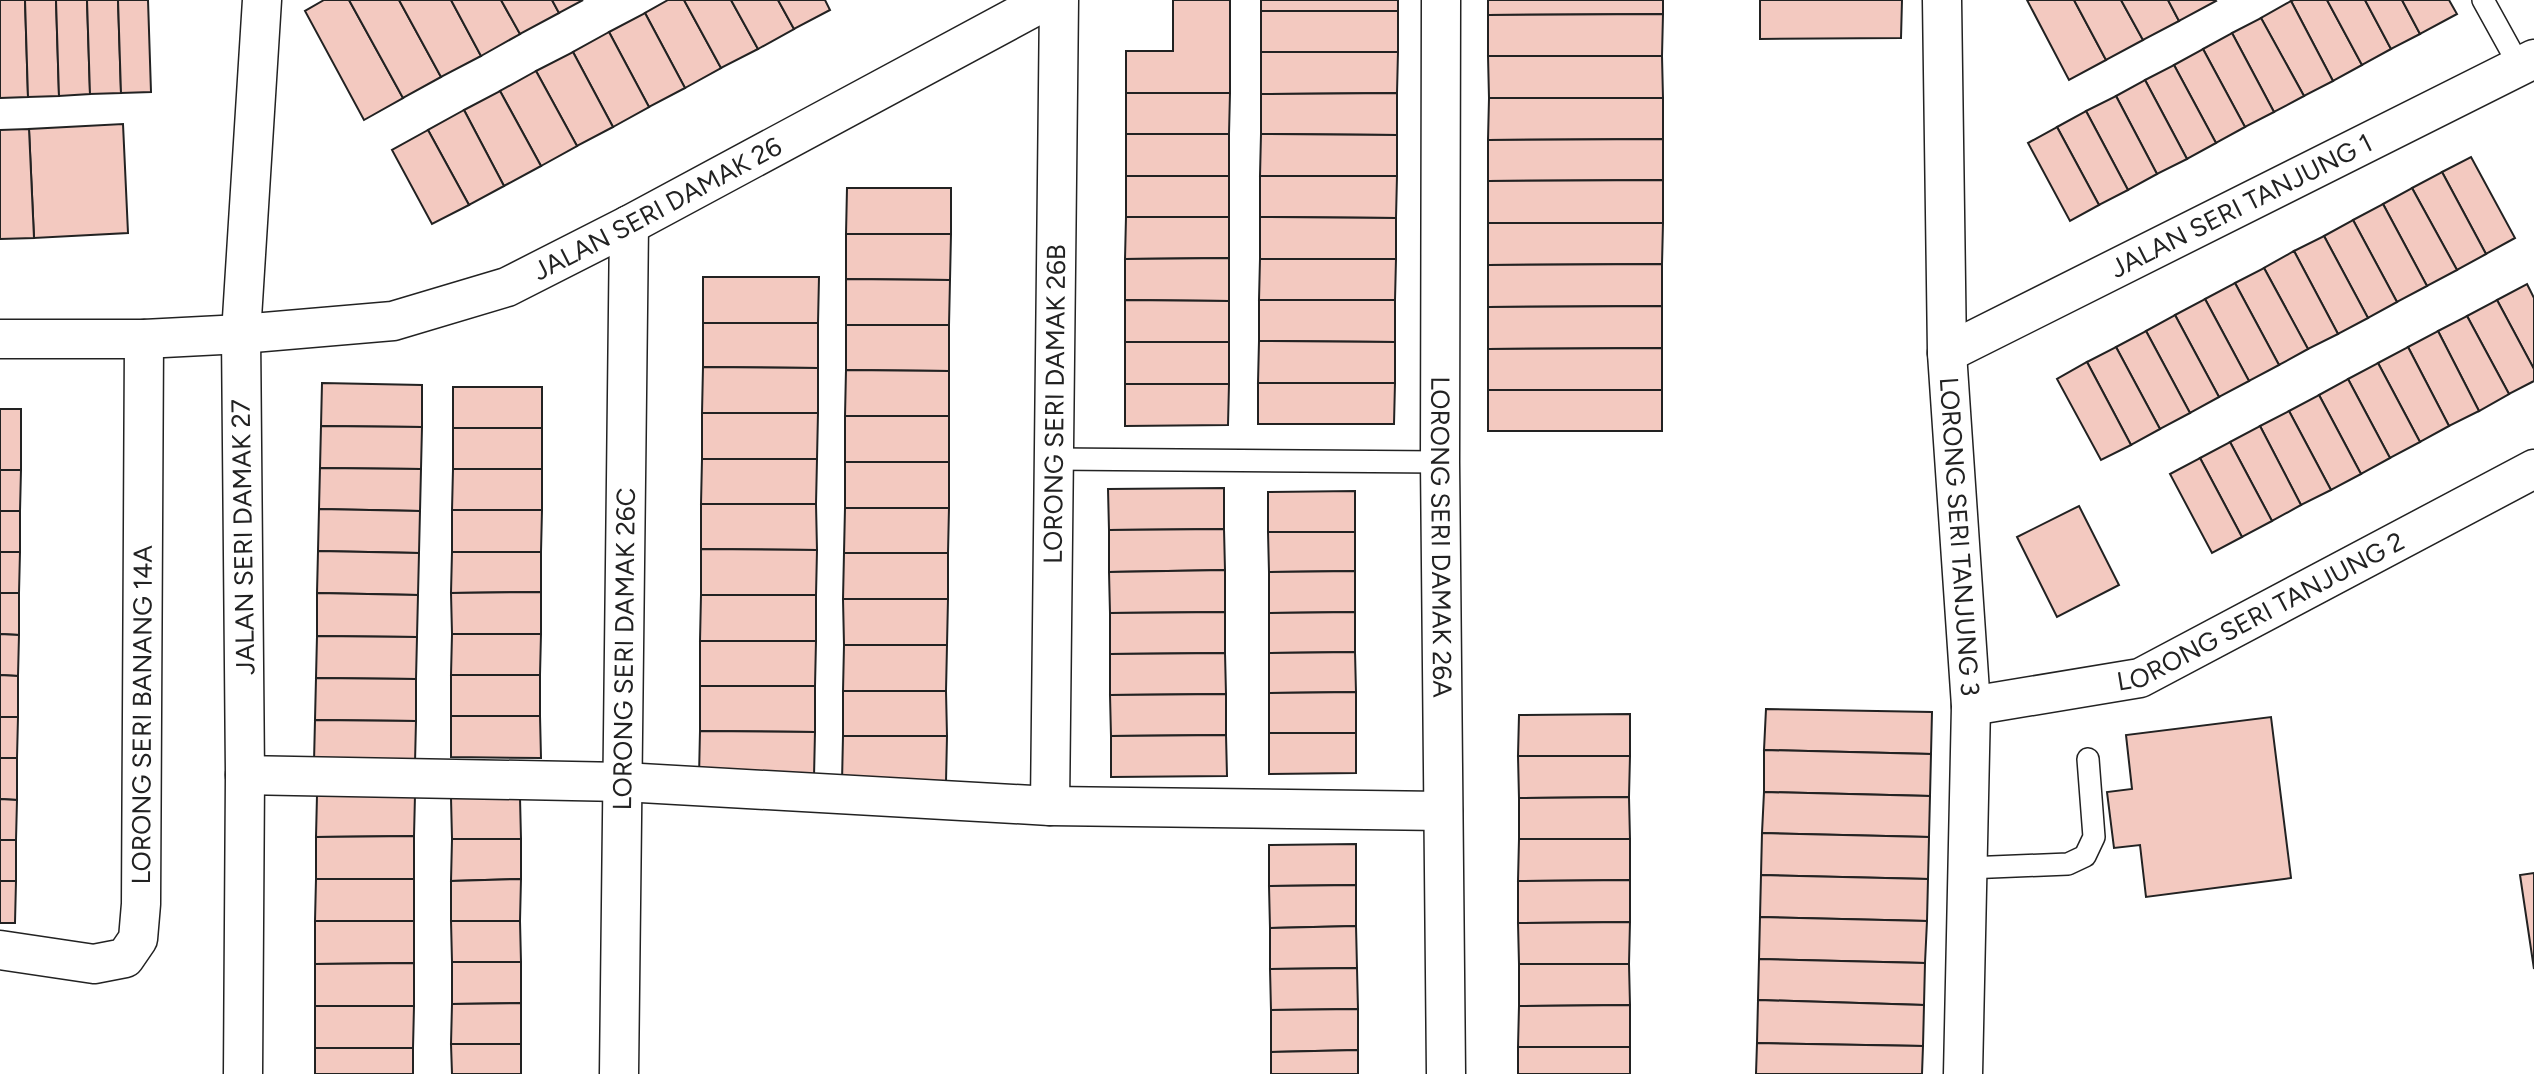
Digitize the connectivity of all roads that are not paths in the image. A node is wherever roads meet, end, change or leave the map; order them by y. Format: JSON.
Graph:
{"nodes":[{"id":1,"x":262,"y":0,"type":"edge"},
{"id":2,"x":1047,"y":0,"type":"edge"},
{"id":3,"x":1059,"y":0,"type":"edge"},
{"id":4,"x":1441,"y":0,"type":"edge"},
{"id":5,"x":1942,"y":0,"type":"edge"},
{"id":6,"x":2483,"y":0,"type":"edge"},
{"id":7,"x":2529,"y":74,"type":"edge"},
{"id":8,"x":629,"y":225,"type":"junction"},
{"id":9,"x":241,"y":334,"type":"junction"},
{"id":10,"x":0,"y":339,"type":"edge"},
{"id":11,"x":145,"y":339,"type":"junction"},
{"id":12,"x":1947,"y":353,"type":"junction"},
{"id":13,"x":1054,"y":459,"type":"junction"},
{"id":14,"x":1440,"y":462,"type":"junction"},
{"id":15,"x":2534,"y":469,"type":"edge"},
{"id":16,"x":1971,"y":706,"type":"junction"},
{"id":17,"x":2088,"y":759,"type":"dead end"},
{"id":18,"x":245,"y":775,"type":"junction"},
{"id":19,"x":623,"y":782,"type":"junction"},
{"id":20,"x":1049,"y":806,"type":"junction"},
{"id":21,"x":1443,"y":811,"type":"junction"},
{"id":22,"x":1967,"y":867,"type":"junction"},
{"id":23,"x":0,"y":950,"type":"edge"},
{"id":24,"x":243,"y":1074,"type":"edge"},
{"id":25,"x":619,"y":1074,"type":"edge"},
{"id":26,"x":1446,"y":1074,"type":"edge"},
{"id":27,"x":1963,"y":1074,"type":"edge"}],
"edges":[{"from":1,"to":9,"type":"street","name":"JALAN SERI DAMAK 27"},
{"from":2,"to":8,"type":"street","name":"JALAN SERI DAMAK 26"},
{"from":3,"to":13,"type":"street","name":"LORONG SERI DAMAK 26B"},
{"from":4,"to":14,"type":"street","name":"LORONG SERI DAMAK 26A"},
{"from":5,"to":12,"type":"street","name":"LORONG SERI TANJUNG 3"},
{"from":6,"to":7,"type":"lane"},
{"from":7,"to":12,"type":"street","name":"JALAN SERI TANJUNG 1"},
{"from":8,"to":9,"type":"street","name":"JALAN SERI DAMAK 26"},
{"from":8,"to":19,"type":"street","name":"LORONG SERI DAMAK 26C"},
{"from":9,"to":11,"type":"street","name":"JALAN SERI DAMAK 26"},
{"from":9,"to":18,"type":"street","name":"JALAN SERI DAMAK 27"},
{"from":10,"to":11,"type":"street","name":"JALAN SERI DAMAK 26"},
{"from":11,"to":23,"type":"street","name":"LORONG SERI BANANG 14A"},
{"from":12,"to":16,"type":"street","name":"LORONG SERI TANJUNG 3"},
{"from":13,"to":14,"type":"lane"},
{"from":13,"to":20,"type":"street","name":"LORONG SERI DAMAK 26B"},
{"from":14,"to":21,"type":"street","name":"LORONG SERI DAMAK 26A"},
{"from":15,"to":16,"type":"street","name":"LORONG SERI TANJUNG 2"},
{"from":16,"to":22,"type":"street","name":"LORONG SERI TANJUNG 3"},
{"from":17,"to":22,"type":"lane"},
{"from":18,"to":19,"type":"street"},
{"from":18,"to":24,"type":"street","name":"JALAN SERI DAMAK 27"},
{"from":19,"to":20,"type":"street"},
{"from":19,"to":25,"type":"street","name":"LORONG SERI DAMAK 26C"},
{"from":20,"to":21,"type":"street"},
{"from":21,"to":26,"type":"street","name":"LORONG SERI DAMAK 26A"},
{"from":22,"to":27,"type":"street","name":"LORONG SERI TANJUNG 3"}]}
